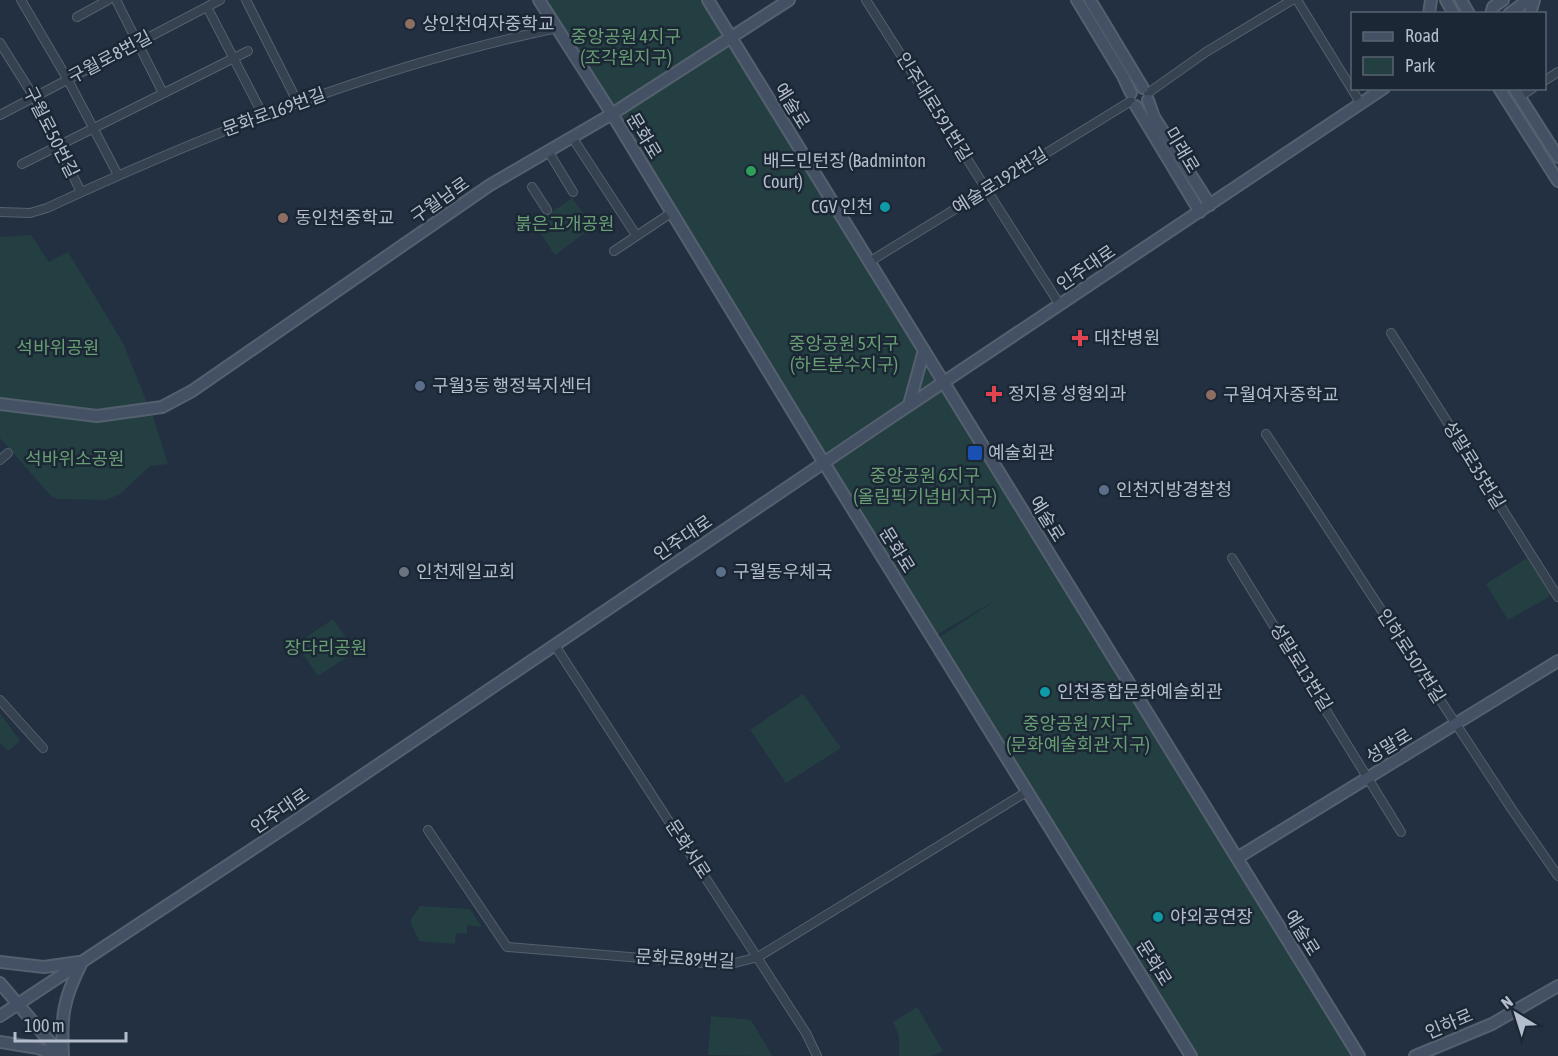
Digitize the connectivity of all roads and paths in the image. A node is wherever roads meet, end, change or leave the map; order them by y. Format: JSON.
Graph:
{"nodes":[{"id":1,"x":21,"y":0,"type":"edge"},
{"id":2,"x":108,"y":0,"type":"edge"},
{"id":3,"x":116,"y":0,"type":"edge"},
{"id":4,"x":220,"y":0,"type":"edge"},
{"id":5,"x":246,"y":0,"type":"edge"},
{"id":6,"x":539,"y":0,"type":"edge"},
{"id":7,"x":708,"y":0,"type":"edge"},
{"id":8,"x":789,"y":0,"type":"edge"},
{"id":9,"x":866,"y":0,"type":"edge"},
{"id":10,"x":1077,"y":0,"type":"edge"},
{"id":11,"x":1090,"y":0,"type":"edge"},
{"id":12,"x":1292,"y":0,"type":"edge"},
{"id":13,"x":1297,"y":0,"type":"edge"},
{"id":14,"x":1503,"y":0,"type":"edge"},
{"id":15,"x":1528,"y":0,"type":"edge"},
{"id":16,"x":207,"y":7,"type":"junction"},
{"id":17,"x":1492,"y":12,"type":"edge"},
{"id":18,"x":1512,"y":12,"type":"edge"},
{"id":19,"x":77,"y":17,"type":"dead end"},
{"id":20,"x":557,"y":28,"type":"junction"},
{"id":21,"x":731,"y":38,"type":"junction"},
{"id":22,"x":0,"y":43,"type":"edge"},
{"id":23,"x":138,"y":43,"type":"junction"},
{"id":24,"x":248,"y":51,"type":"dead end"},
{"id":25,"x":234,"y":58,"type":"junction"},
{"id":26,"x":68,"y":80,"type":"junction"},
{"id":27,"x":1351,"y":88,"type":"edge"},
{"id":28,"x":1352,"y":90,"type":"edge"},
{"id":29,"x":1381,"y":90,"type":"edge"},
{"id":30,"x":1499,"y":90,"type":"edge"},
{"id":31,"x":163,"y":93,"type":"junction"},
{"id":32,"x":1516,"y":93,"type":"edge"},
{"id":33,"x":1147,"y":94,"type":"junction"},
{"id":34,"x":34,"y":97,"type":"junction"},
{"id":35,"x":1132,"y":100,"type":"junction"},
{"id":36,"x":298,"y":103,"type":"junction"},
{"id":37,"x":1361,"y":104,"type":"junction"},
{"id":38,"x":0,"y":114,"type":"edge"},
{"id":39,"x":612,"y":114,"type":"junction"},
{"id":40,"x":263,"y":115,"type":"junction"},
{"id":41,"x":92,"y":128,"type":"junction"},
{"id":42,"x":572,"y":137,"type":"junction"},
{"id":43,"x":58,"y":146,"type":"junction"},
{"id":44,"x":548,"y":151,"type":"junction"},
{"id":45,"x":1558,"y":157,"type":"edge"},
{"id":46,"x":22,"y":164,"type":"dead end"},
{"id":47,"x":118,"y":175,"type":"junction"},
{"id":48,"x":1558,"y":181,"type":"edge"},
{"id":49,"x":532,"y":187,"type":"dead end"},
{"id":50,"x":986,"y":189,"type":"junction"},
{"id":51,"x":81,"y":192,"type":"junction"},
{"id":52,"x":573,"y":192,"type":"dead end"},
{"id":53,"x":1210,"y":205,"type":"junction"},
{"id":54,"x":547,"y":210,"type":"dead end"},
{"id":55,"x":0,"y":212,"type":"edge"},
{"id":56,"x":1200,"y":212,"type":"junction"},
{"id":57,"x":671,"y":213,"type":"junction"},
{"id":58,"x":636,"y":235,"type":"junction"},
{"id":59,"x":614,"y":251,"type":"dead end"},
{"id":60,"x":869,"y":262,"type":"junction"},
{"id":61,"x":1060,"y":305,"type":"junction"},
{"id":62,"x":1391,"y":333,"type":"dead end"},
{"id":63,"x":924,"y":350,"type":"junction"},
{"id":64,"x":944,"y":382,"type":"junction"},
{"id":65,"x":0,"y":404,"type":"edge"},
{"id":66,"x":908,"y":406,"type":"junction"},
{"id":67,"x":1266,"y":434,"type":"dead end"},
{"id":68,"x":8,"y":453,"type":"dead end"},
{"id":69,"x":0,"y":460,"type":"edge"},
{"id":70,"x":824,"y":463,"type":"junction"},
{"id":71,"x":1232,"y":558,"type":"dead end"},
{"id":72,"x":1558,"y":597,"type":"edge"},
{"id":73,"x":554,"y":644,"type":"junction"},
{"id":74,"x":1558,"y":661,"type":"edge"},
{"id":75,"x":0,"y":700,"type":"edge"},
{"id":76,"x":1456,"y":725,"type":"junction"},
{"id":77,"x":43,"y":748,"type":"dead end"},
{"id":78,"x":1368,"y":778,"type":"junction"},
{"id":79,"x":1028,"y":791,"type":"junction"},
{"id":80,"x":428,"y":830,"type":"dead end"},
{"id":81,"x":1401,"y":832,"type":"dead end"},
{"id":82,"x":1237,"y":858,"type":"junction"},
{"id":83,"x":1558,"y":876,"type":"edge"},
{"id":84,"x":758,"y":957,"type":"junction"},
{"id":85,"x":82,"y":961,"type":"junction"},
{"id":86,"x":0,"y":962,"type":"edge"},
{"id":87,"x":0,"y":983,"type":"edge"},
{"id":88,"x":1558,"y":986,"type":"edge"},
{"id":89,"x":18,"y":1004,"type":"junction"},
{"id":90,"x":0,"y":1016,"type":"edge"},
{"id":91,"x":0,"y":1042,"type":"edge"},
{"id":92,"x":1425,"y":1053,"type":"edge"},
{"id":93,"x":61,"y":1056,"type":"edge"},
{"id":94,"x":817,"y":1056,"type":"edge"},
{"id":95,"x":1191,"y":1056,"type":"edge"},
{"id":96,"x":1359,"y":1056,"type":"edge"},
{"id":97,"x":1415,"y":1056,"type":"edge"}],
"edges":[{"from":1,"to":26,"type":"street"},
{"from":2,"to":19,"type":"street"},
{"from":3,"to":23,"type":"street"},
{"from":4,"to":16,"type":"street","name":"구월로8번길"},
{"from":5,"to":36,"type":"street"},
{"from":6,"to":20,"type":"main road","name":"문화로"},
{"from":7,"to":21,"type":"main road","name":"예술로"},
{"from":8,"to":21,"type":"main road","name":"구월남로"},
{"from":9,"to":50,"type":"street","name":"인주대로591번길"},
{"from":10,"to":35,"type":"main road","name":"미래로"},
{"from":11,"to":33,"type":"main road","name":"미래로"},
{"from":12,"to":33,"type":"street"},
{"from":13,"to":27,"type":"street"},
{"from":14,"to":17,"type":"main road"},
{"from":15,"to":18,"type":"main road"},
{"from":16,"to":23,"type":"street","name":"구월로8번길"},
{"from":16,"to":25,"type":"street"},
{"from":20,"to":36,"type":"street","name":"문화로169번길"},
{"from":20,"to":39,"type":"main road","name":"문화로"},
{"from":21,"to":39,"type":"main road","name":"구월남로"},
{"from":21,"to":60,"type":"main road","name":"예술로"},
{"from":22,"to":34,"type":"street","name":"구월로50번길"},
{"from":23,"to":26,"type":"street","name":"구월로8번길"},
{"from":23,"to":31,"type":"street"},
{"from":24,"to":25,"type":"street"},
{"from":25,"to":31,"type":"street"},
{"from":25,"to":40,"type":"street"},
{"from":26,"to":34,"type":"street","name":"구월로8번길"},
{"from":26,"to":41,"type":"street"},
{"from":28,"to":37,"type":"street"},
{"from":29,"to":37,"type":"main road","name":"인주대로"},
{"from":30,"to":48,"type":"main road"},
{"from":31,"to":41,"type":"street"},
{"from":32,"to":45,"type":"main road"},
{"from":33,"to":35,"type":"main road"},
{"from":33,"to":35,"type":"main road"},
{"from":33,"to":53,"type":"main road","name":"미래로"},
{"from":34,"to":38,"type":"street","name":"구월로8번길"},
{"from":34,"to":43,"type":"street","name":"구월로50번길"},
{"from":35,"to":50,"type":"street","name":"예술로192번길"},
{"from":35,"to":56,"type":"main road","name":"미래로"},
{"from":36,"to":40,"type":"street","name":"문화로169번길"},
{"from":37,"to":53,"type":"main road","name":"인주대로"},
{"from":39,"to":42,"type":"main road","name":"구월남로"},
{"from":39,"to":57,"type":"main road","name":"문화로"},
{"from":40,"to":47,"type":"street","name":"문화로169번길"},
{"from":41,"to":43,"type":"street"},
{"from":41,"to":47,"type":"street"},
{"from":42,"to":44,"type":"main road","name":"구월남로"},
{"from":42,"to":58,"type":"street"},
{"from":43,"to":46,"type":"street"},
{"from":43,"to":51,"type":"street","name":"구월로50번길"},
{"from":44,"to":52,"type":"street"},
{"from":44,"to":65,"type":"main road","name":"구월남로"},
{"from":47,"to":51,"type":"street","name":"문화로169번길"},
{"from":49,"to":54,"type":"street"},
{"from":50,"to":60,"type":"street","name":"예술로192번길"},
{"from":50,"to":61,"type":"street","name":"인주대로591번길"},
{"from":51,"to":55,"type":"street","name":"문화로169번길"},
{"from":53,"to":56,"type":"main road","name":"인주대로"},
{"from":56,"to":61,"type":"main road","name":"인주대로"},
{"from":57,"to":58,"type":"street"},
{"from":57,"to":70,"type":"main road","name":"문화로"},
{"from":58,"to":59,"type":"street"},
{"from":60,"to":63,"type":"main road","name":"예술로"},
{"from":61,"to":64,"type":"main road","name":"인주대로"},
{"from":62,"to":72,"type":"street","name":"성말로35번길"},
{"from":63,"to":64,"type":"main road","name":"예술로"},
{"from":63,"to":66,"type":"main road"},
{"from":64,"to":66,"type":"main road","name":"인주대로"},
{"from":64,"to":82,"type":"main road","name":"예술로"},
{"from":66,"to":70,"type":"main road","name":"인주대로"},
{"from":67,"to":76,"type":"street","name":"인하로507번길"},
{"from":68,"to":69,"type":"street"},
{"from":70,"to":73,"type":"main road","name":"인주대로"},
{"from":70,"to":79,"type":"main road","name":"문화로"},
{"from":71,"to":78,"type":"street","name":"성말로13번길"},
{"from":73,"to":84,"type":"street","name":"문화서로"},
{"from":73,"to":85,"type":"main road","name":"인주대로"},
{"from":74,"to":76,"type":"main road","name":"성말로"},
{"from":75,"to":77,"type":"street"},
{"from":76,"to":78,"type":"main road","name":"성말로"},
{"from":76,"to":83,"type":"street","name":"인하로507번길"},
{"from":78,"to":81,"type":"street"},
{"from":78,"to":82,"type":"main road","name":"성말로"},
{"from":79,"to":84,"type":"street","name":"문화로89번길"},
{"from":79,"to":95,"type":"main road","name":"문화로"},
{"from":80,"to":84,"type":"street","name":"문화로89번길"},
{"from":82,"to":96,"type":"main road","name":"예술로"},
{"from":84,"to":94,"type":"street","name":"문화서로"},
{"from":85,"to":86,"type":"main road"},
{"from":85,"to":89,"type":"main road","name":"인주대로"},
{"from":85,"to":93,"type":"main road"},
{"from":87,"to":89,"type":"main road"},
{"from":88,"to":92,"type":"main road","name":"인하로"},
{"from":89,"to":90,"type":"main road","name":"인주대로"},
{"from":89,"to":93,"type":"main road"},
{"from":91,"to":93,"type":"main road"},
{"from":92,"to":97,"type":"main road","name":"인하로"}]}
